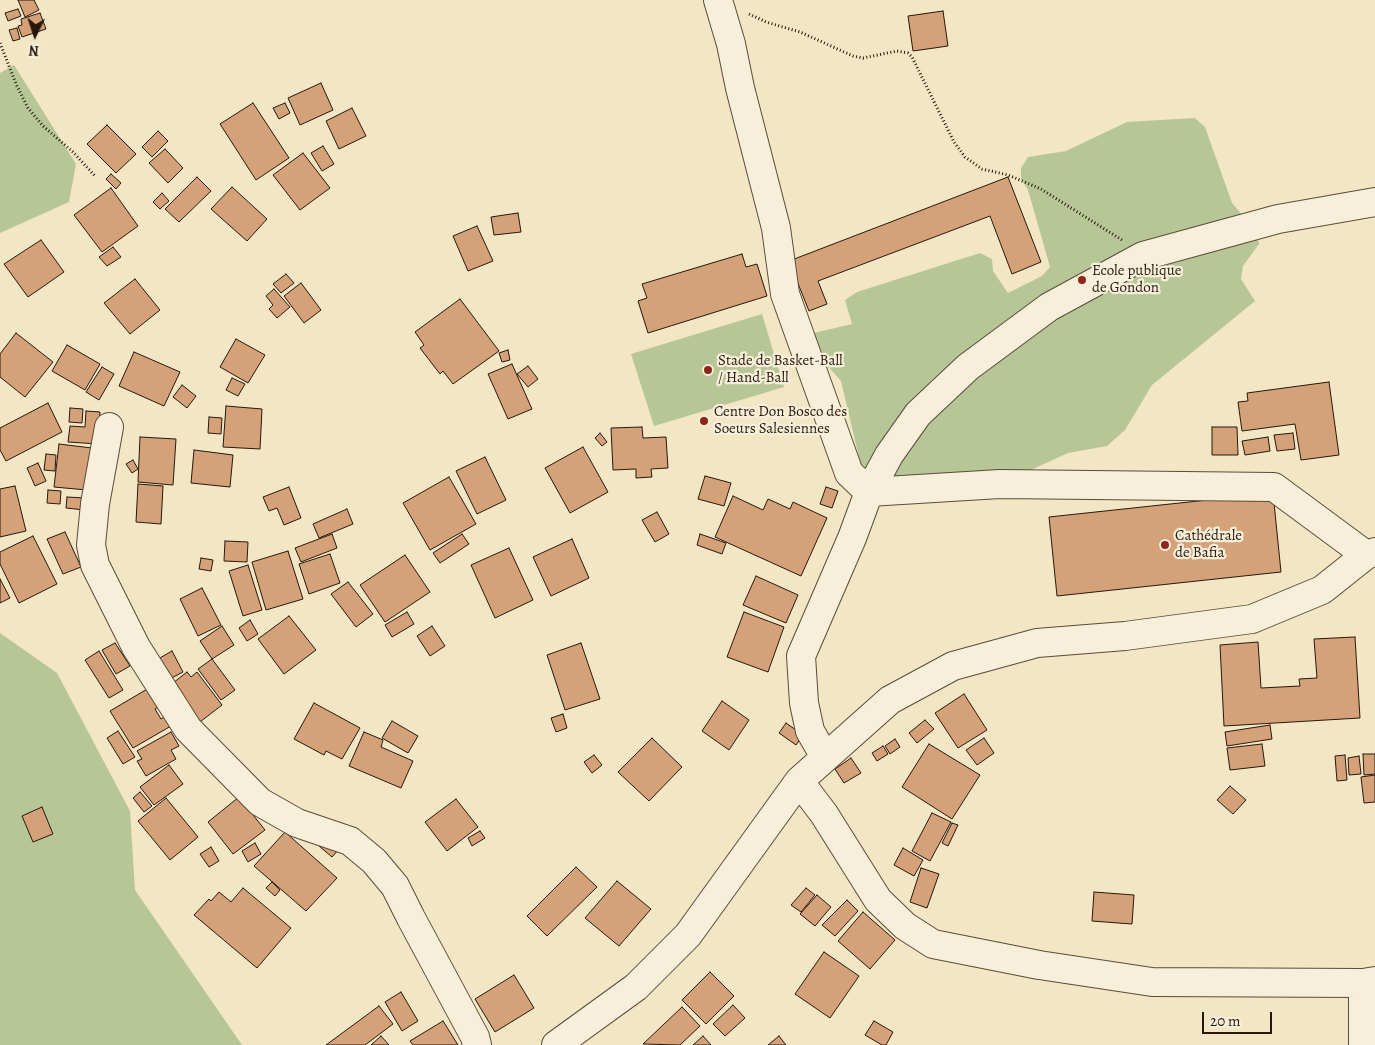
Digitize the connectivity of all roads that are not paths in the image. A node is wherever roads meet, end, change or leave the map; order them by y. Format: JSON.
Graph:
{"nodes":[{"id":1,"x":719,"y":0,"type":"edge"},
{"id":2,"x":1375,"y":202,"type":"edge"},
{"id":3,"x":109,"y":427,"type":"dead end"},
{"id":4,"x":869,"y":492,"type":"junction"},
{"id":5,"x":1370,"y":554,"type":"edge"},
{"id":6,"x":825,"y":757,"type":"junction"},
{"id":7,"x":799,"y":781,"type":"junction"},
{"id":8,"x":1369,"y":982,"type":"edge"},
{"id":9,"x":477,"y":1045,"type":"edge"},
{"id":10,"x":556,"y":1045,"type":"edge"},
{"id":11,"x":1362,"y":1045,"type":"edge"}],
"edges":[{"from":1,"to":4,"type":"street"},
{"from":2,"to":4,"type":"street"},
{"from":3,"to":9,"type":"street"},
{"from":4,"to":5,"type":"street"},
{"from":4,"to":6,"type":"street"},
{"from":5,"to":6,"type":"street"},
{"from":6,"to":7,"type":"street"},
{"from":7,"to":8,"type":"street"},
{"from":7,"to":10,"type":"street"},
{"from":8,"to":11,"type":"street"}]}
